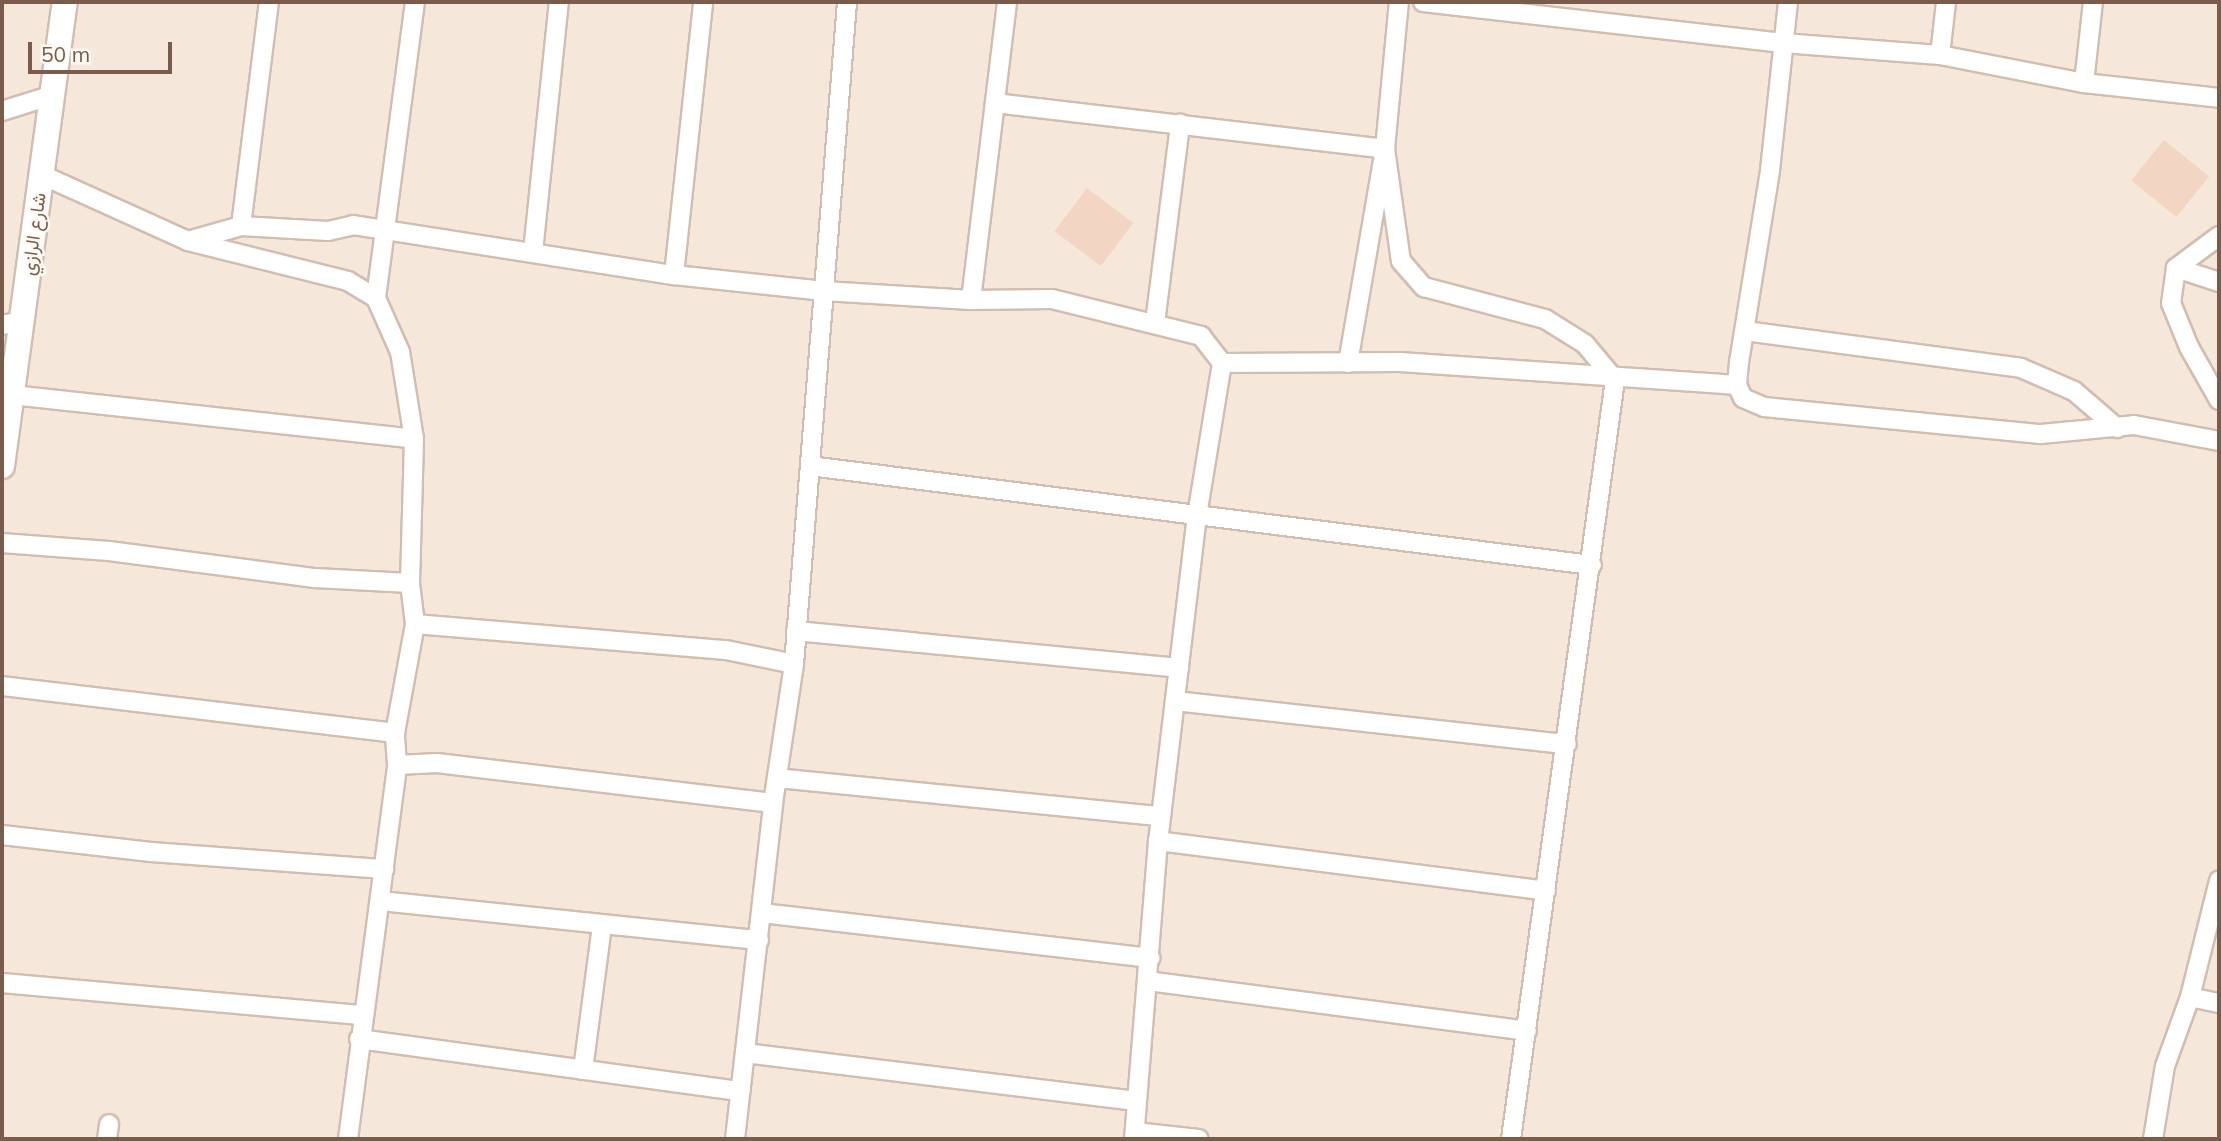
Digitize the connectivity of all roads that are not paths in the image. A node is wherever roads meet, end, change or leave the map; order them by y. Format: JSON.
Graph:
{"nodes":[{"id":1,"x":65,"y":2,"type":"edge"},
{"id":2,"x":269,"y":2,"type":"edge"},
{"id":3,"x":415,"y":2,"type":"edge"},
{"id":4,"x":559,"y":2,"type":"edge"},
{"id":5,"x":704,"y":2,"type":"edge"},
{"id":6,"x":847,"y":2,"type":"edge"},
{"id":7,"x":1007,"y":2,"type":"edge"},
{"id":8,"x":1399,"y":2,"type":"edge"},
{"id":9,"x":1423,"y":2,"type":"edge"},
{"id":10,"x":1788,"y":2,"type":"edge"},
{"id":11,"x":1946,"y":2,"type":"edge"},
{"id":12,"x":2093,"y":2,"type":"edge"},
{"id":13,"x":1783,"y":43,"type":"junction"},
{"id":14,"x":1940,"y":55,"type":"junction"},
{"id":15,"x":2084,"y":83,"type":"junction"},
{"id":16,"x":53,"y":95,"type":"junction"},
{"id":17,"x":2219,"y":98,"type":"edge"},
{"id":18,"x":995,"y":103,"type":"junction"},
{"id":19,"x":2,"y":111,"type":"edge"},
{"id":20,"x":1180,"y":124,"type":"junction"},
{"id":21,"x":1385,"y":149,"type":"junction"},
{"id":22,"x":42,"y":175,"type":"junction"},
{"id":23,"x":241,"y":226,"type":"junction"},
{"id":24,"x":386,"y":233,"type":"junction"},
{"id":25,"x":2219,"y":236,"type":"edge"},
{"id":26,"x":188,"y":241,"type":"junction"},
{"id":27,"x":533,"y":252,"type":"junction"},
{"id":28,"x":2176,"y":268,"type":"junction"},
{"id":29,"x":674,"y":275,"type":"junction"},
{"id":30,"x":2219,"y":282,"type":"edge"},
{"id":31,"x":824,"y":291,"type":"junction"},
{"id":32,"x":376,"y":298,"type":"junction"},
{"id":33,"x":971,"y":300,"type":"junction"},
{"id":34,"x":12,"y":323,"type":"edge"},
{"id":35,"x":1155,"y":323,"type":"junction"},
{"id":36,"x":1745,"y":331,"type":"junction"},
{"id":37,"x":1222,"y":363,"type":"junction"},
{"id":38,"x":1348,"y":363,"type":"junction"},
{"id":39,"x":1615,"y":380,"type":"junction"},
{"id":40,"x":1737,"y":385,"type":"junction"},
{"id":41,"x":12,"y":395,"type":"junction"},
{"id":42,"x":2219,"y":400,"type":"edge"},
{"id":43,"x":5,"y":422,"type":"edge"},
{"id":44,"x":2117,"y":428,"type":"junction"},
{"id":45,"x":414,"y":439,"type":"junction"},
{"id":46,"x":2219,"y":441,"type":"edge"},
{"id":47,"x":2,"y":466,"type":"edge"},
{"id":48,"x":810,"y":466,"type":"junction"},
{"id":49,"x":1197,"y":515,"type":"junction"},
{"id":50,"x":2,"y":543,"type":"edge"},
{"id":51,"x":1592,"y":565,"type":"junction"},
{"id":52,"x":410,"y":583,"type":"junction"},
{"id":53,"x":415,"y":624,"type":"junction"},
{"id":54,"x":796,"y":631,"type":"junction"},
{"id":55,"x":794,"y":664,"type":"junction"},
{"id":56,"x":1179,"y":668,"type":"junction"},
{"id":57,"x":2,"y":686,"type":"edge"},
{"id":58,"x":1175,"y":701,"type":"junction"},
{"id":59,"x":395,"y":733,"type":"junction"},
{"id":60,"x":1567,"y":744,"type":"junction"},
{"id":61,"x":397,"y":765,"type":"junction"},
{"id":62,"x":777,"y":778,"type":"junction"},
{"id":63,"x":773,"y":803,"type":"junction"},
{"id":64,"x":1161,"y":816,"type":"junction"},
{"id":65,"x":2,"y":835,"type":"edge"},
{"id":66,"x":1158,"y":841,"type":"junction"},
{"id":67,"x":384,"y":869,"type":"junction"},
{"id":68,"x":2219,"y":881,"type":"edge"},
{"id":69,"x":1546,"y":891,"type":"junction"},
{"id":70,"x":380,"y":901,"type":"junction"},
{"id":71,"x":762,"y":913,"type":"junction"},
{"id":72,"x":602,"y":925,"type":"junction"},
{"id":73,"x":759,"y":940,"type":"junction"},
{"id":74,"x":1150,"y":958,"type":"junction"},
{"id":75,"x":1148,"y":981,"type":"junction"},
{"id":76,"x":2,"y":983,"type":"edge"},
{"id":77,"x":2190,"y":997,"type":"junction"},
{"id":78,"x":2219,"y":1003,"type":"edge"},
{"id":79,"x":363,"y":1015,"type":"junction"},
{"id":80,"x":1527,"y":1031,"type":"junction"},
{"id":81,"x":359,"y":1039,"type":"junction"},
{"id":82,"x":745,"y":1054,"type":"junction"},
{"id":83,"x":583,"y":1070,"type":"junction"},
{"id":84,"x":740,"y":1091,"type":"junction"},
{"id":85,"x":1136,"y":1101,"type":"junction"},
{"id":86,"x":1135,"y":1135,"type":"edge"},
{"id":87,"x":348,"y":1139,"type":"edge"},
{"id":88,"x":735,"y":1139,"type":"edge"},
{"id":89,"x":1199,"y":1139,"type":"edge"},
{"id":90,"x":1511,"y":1139,"type":"edge"},
{"id":91,"x":2153,"y":1139,"type":"edge"}],
"edges":[{"from":1,"to":16,"type":"street","name":"شارع الرازي"},
{"from":2,"to":23,"type":"street"},
{"from":3,"to":24,"type":"street"},
{"from":4,"to":27,"type":"street"},
{"from":5,"to":29,"type":"street"},
{"from":6,"to":31,"type":"street"},
{"from":7,"to":18,"type":"street"},
{"from":8,"to":21,"type":"street"},
{"from":9,"to":13,"type":"street"},
{"from":10,"to":13,"type":"street"},
{"from":11,"to":14,"type":"street"},
{"from":12,"to":15,"type":"street"},
{"from":13,"to":14,"type":"street"},
{"from":13,"to":36,"type":"street"},
{"from":14,"to":15,"type":"street"},
{"from":15,"to":17,"type":"street"},
{"from":16,"to":19,"type":"street"},
{"from":16,"to":22,"type":"street","name":"شارع الرازي"},
{"from":18,"to":20,"type":"street"},
{"from":18,"to":33,"type":"street"},
{"from":20,"to":21,"type":"street"},
{"from":20,"to":35,"type":"street"},
{"from":21,"to":38,"type":"street"},
{"from":21,"to":39,"type":"street"},
{"from":22,"to":26,"type":"street"},
{"from":22,"to":34,"type":"street","name":"شارع الرازي"},
{"from":23,"to":24,"type":"street"},
{"from":23,"to":26,"type":"street"},
{"from":24,"to":27,"type":"street"},
{"from":24,"to":32,"type":"street"},
{"from":25,"to":28,"type":"street"},
{"from":26,"to":32,"type":"street"},
{"from":27,"to":29,"type":"street"},
{"from":28,"to":30,"type":"street"},
{"from":28,"to":42,"type":"street"},
{"from":29,"to":31,"type":"street"},
{"from":31,"to":33,"type":"street"},
{"from":31,"to":48,"type":"street"},
{"from":32,"to":45,"type":"street"},
{"from":33,"to":35,"type":"street"},
{"from":34,"to":41,"type":"street","name":"شارع الرازي"},
{"from":35,"to":37,"type":"street"},
{"from":36,"to":40,"type":"street"},
{"from":36,"to":44,"type":"street"},
{"from":37,"to":38,"type":"street"},
{"from":37,"to":49,"type":"street"},
{"from":38,"to":39,"type":"street"},
{"from":39,"to":40,"type":"street"},
{"from":39,"to":51,"type":"street"},
{"from":40,"to":44,"type":"street"},
{"from":41,"to":43,"type":"street","name":"شارع الرازي"},
{"from":41,"to":45,"type":"street"},
{"from":43,"to":47,"type":"street","name":"شارع الرازي"},
{"from":44,"to":46,"type":"street"},
{"from":45,"to":52,"type":"street"},
{"from":48,"to":49,"type":"street"},
{"from":48,"to":54,"type":"street"},
{"from":49,"to":51,"type":"street"},
{"from":49,"to":56,"type":"street"},
{"from":50,"to":52,"type":"street"},
{"from":51,"to":60,"type":"street"},
{"from":52,"to":53,"type":"street"},
{"from":53,"to":55,"type":"street"},
{"from":53,"to":59,"type":"street"},
{"from":54,"to":55,"type":"street"},
{"from":54,"to":56,"type":"street"},
{"from":55,"to":62,"type":"street"},
{"from":56,"to":58,"type":"street"},
{"from":57,"to":59,"type":"street"},
{"from":58,"to":60,"type":"street"},
{"from":58,"to":64,"type":"street"},
{"from":59,"to":61,"type":"street"},
{"from":60,"to":69,"type":"street"},
{"from":61,"to":63,"type":"street"},
{"from":61,"to":67,"type":"street"},
{"from":62,"to":63,"type":"street"},
{"from":62,"to":64,"type":"street"},
{"from":63,"to":71,"type":"street"},
{"from":64,"to":66,"type":"street"},
{"from":65,"to":67,"type":"street"},
{"from":66,"to":69,"type":"street"},
{"from":66,"to":74,"type":"street"},
{"from":67,"to":70,"type":"street"},
{"from":68,"to":77,"type":"street"},
{"from":69,"to":80,"type":"street"},
{"from":70,"to":72,"type":"street"},
{"from":70,"to":79,"type":"street"},
{"from":71,"to":73,"type":"street"},
{"from":71,"to":74,"type":"street"},
{"from":72,"to":73,"type":"street"},
{"from":72,"to":83,"type":"street"},
{"from":73,"to":82,"type":"street"},
{"from":74,"to":75,"type":"street"},
{"from":75,"to":80,"type":"street"},
{"from":75,"to":85,"type":"street"},
{"from":76,"to":79,"type":"street"},
{"from":77,"to":78,"type":"street"},
{"from":77,"to":91,"type":"street"},
{"from":79,"to":81,"type":"street"},
{"from":80,"to":90,"type":"street"},
{"from":81,"to":83,"type":"street"},
{"from":81,"to":87,"type":"street"},
{"from":82,"to":84,"type":"street"},
{"from":82,"to":85,"type":"street"},
{"from":83,"to":84,"type":"street"},
{"from":84,"to":88,"type":"street"},
{"from":85,"to":86,"type":"street"},
{"from":86,"to":89,"type":"street"}]}
